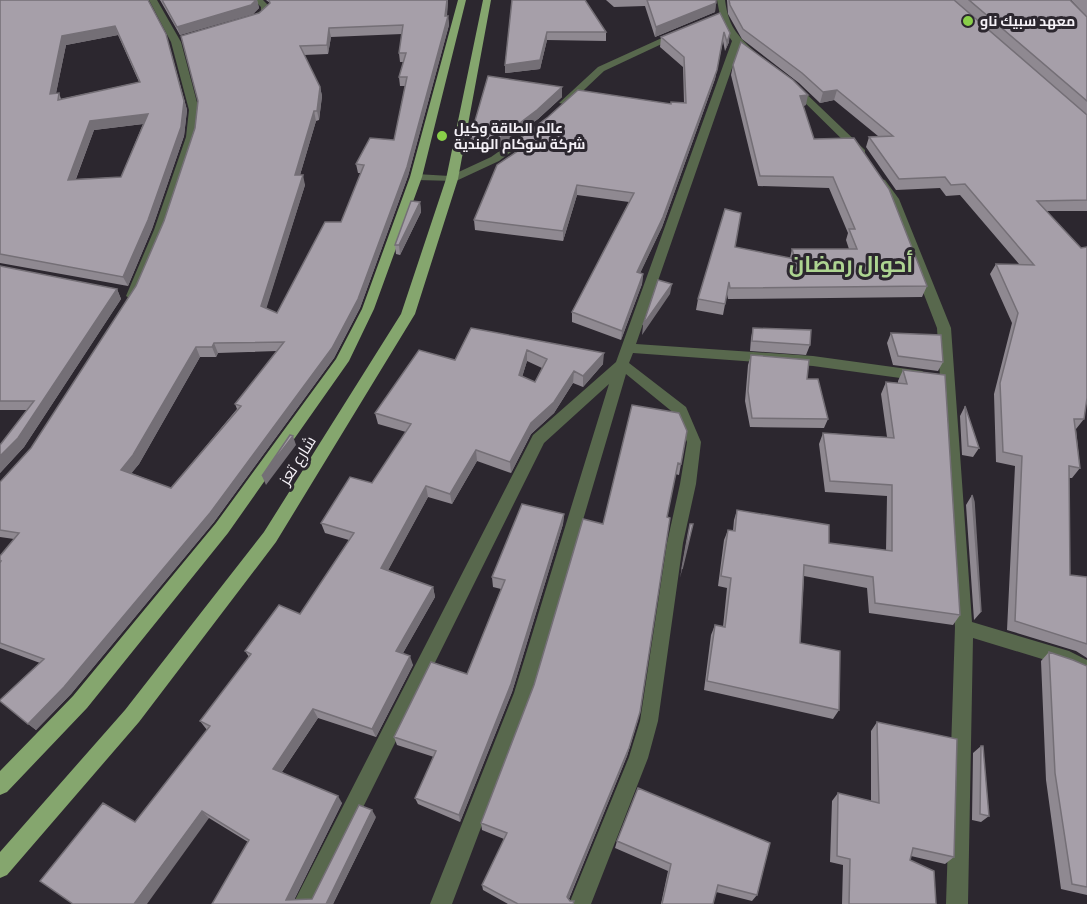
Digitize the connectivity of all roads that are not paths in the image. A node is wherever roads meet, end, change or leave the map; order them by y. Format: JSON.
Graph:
{"nodes":[{"id":1,"x":153,"y":0,"type":"edge"},
{"id":2,"x":258,"y":0,"type":"edge"},
{"id":3,"x":462,"y":0,"type":"edge"},
{"id":4,"x":487,"y":0,"type":"edge"},
{"id":5,"x":718,"y":12,"type":"edge"},
{"id":6,"x":239,"y":23,"type":"edge"},
{"id":7,"x":689,"y":29,"type":"edge"},
{"id":8,"x":736,"y":42,"type":"junction"},
{"id":9,"x":560,"y":108,"type":"edge"},
{"id":10,"x":543,"y":123,"type":"edge"},
{"id":11,"x":416,"y":177,"type":"junction"},
{"id":12,"x":452,"y":179,"type":"junction"},
{"id":13,"x":127,"y":297,"type":"edge"},
{"id":14,"x":625,"y":356,"type":"junction"},
{"id":15,"x":949,"y":381,"type":"junction"},
{"id":16,"x":964,"y":627,"type":"junction"},
{"id":17,"x":1087,"y":669,"type":"edge"},
{"id":18,"x":0,"y":784,"type":"edge"},
{"id":19,"x":0,"y":868,"type":"edge"},
{"id":20,"x":304,"y":904,"type":"edge"},
{"id":21,"x":441,"y":904,"type":"edge"},
{"id":22,"x":580,"y":904,"type":"edge"},
{"id":23,"x":957,"y":904,"type":"edge"}],
"edges":[{"from":1,"to":13,"type":"street"},
{"from":2,"to":6,"type":"street"},
{"from":3,"to":11,"type":"main road","name":"شارع تعز"},
{"from":4,"to":12,"type":"main road","name":"شارع تعز"},
{"from":5,"to":8,"type":"street"},
{"from":7,"to":9,"type":"street"},
{"from":8,"to":14,"type":"street"},
{"from":8,"to":15,"type":"street"},
{"from":10,"to":12,"type":"street"},
{"from":11,"to":12,"type":"street"},
{"from":11,"to":18,"type":"main road","name":"شارع تعز"},
{"from":12,"to":19,"type":"main road","name":"شارع تعز"},
{"from":14,"to":15,"type":"street"},
{"from":14,"to":20,"type":"street"},
{"from":14,"to":21,"type":"street"},
{"from":14,"to":22,"type":"street"},
{"from":15,"to":16,"type":"street"},
{"from":16,"to":17,"type":"street"},
{"from":16,"to":23,"type":"street"}]}
